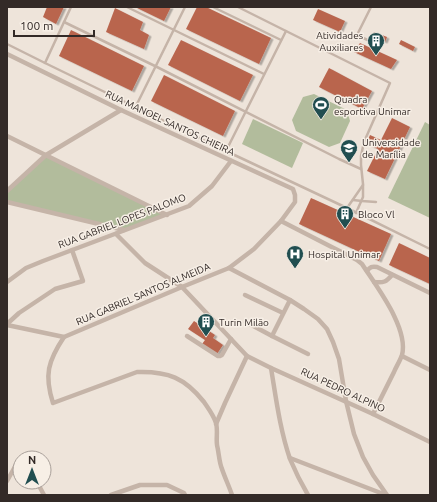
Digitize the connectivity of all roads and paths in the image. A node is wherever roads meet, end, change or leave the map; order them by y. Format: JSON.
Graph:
{"nodes":[{"id":1,"x":71,"y":7,"type":"edge"},
{"id":2,"x":127,"y":7,"type":"edge"},
{"id":3,"x":185,"y":7,"type":"edge"},
{"id":4,"x":213,"y":7,"type":"edge"},
{"id":5,"x":238,"y":7,"type":"edge"},
{"id":6,"x":372,"y":7,"type":"edge"},
{"id":7,"x":64,"y":22,"type":"junction"},
{"id":8,"x":174,"y":30,"type":"junction"},
{"id":9,"x":286,"y":31,"type":"junction"},
{"id":10,"x":281,"y":40,"type":"junction"},
{"id":11,"x":7,"y":44,"type":"edge"},
{"id":12,"x":380,"y":46,"type":"dead end"},
{"id":13,"x":7,"y":54,"type":"edge"},
{"id":14,"x":45,"y":63,"type":"junction"},
{"id":15,"x":156,"y":66,"type":"junction"},
{"id":16,"x":264,"y":74,"type":"junction"},
{"id":17,"x":136,"y":106,"type":"junction"},
{"id":18,"x":121,"y":110,"type":"junction"},
{"id":19,"x":246,"y":111,"type":"junction"},
{"id":20,"x":7,"y":136,"type":"edge"},
{"id":21,"x":226,"y":151,"type":"junction"},
{"id":22,"x":46,"y":156,"type":"junction"},
{"id":23,"x":231,"y":161,"type":"junction"},
{"id":24,"x":361,"y":169,"type":"junction"},
{"id":25,"x":363,"y":184,"type":"junction"},
{"id":26,"x":7,"y":191,"type":"edge"},
{"id":27,"x":353,"y":200,"type":"junction"},
{"id":28,"x":362,"y":201,"type":"junction"},
{"id":29,"x":7,"y":202,"type":"edge"},
{"id":30,"x":376,"y":202,"type":"dead end"},
{"id":31,"x":347,"y":208,"type":"junction"},
{"id":32,"x":356,"y":212,"type":"junction"},
{"id":33,"x":167,"y":215,"type":"junction"},
{"id":34,"x":281,"y":221,"type":"junction"},
{"id":35,"x":125,"y":231,"type":"junction"},
{"id":36,"x":116,"y":234,"type":"junction"},
{"id":37,"x":430,"y":248,"type":"edge"},
{"id":38,"x":72,"y":250,"type":"junction"},
{"id":39,"x":229,"y":268,"type":"junction"},
{"id":40,"x":367,"y":271,"type":"junction"},
{"id":41,"x":392,"y":275,"type":"junction"},
{"id":42,"x":7,"y":282,"type":"edge"},
{"id":43,"x":374,"y":282,"type":"junction"},
{"id":44,"x":182,"y":287,"type":"junction"},
{"id":45,"x":430,"y":293,"type":"edge"},
{"id":46,"x":245,"y":295,"type":"dead end"},
{"id":47,"x":290,"y":300,"type":"junction"},
{"id":48,"x":283,"y":313,"type":"junction"},
{"id":49,"x":246,"y":322,"type":"dead end"},
{"id":50,"x":7,"y":325,"type":"edge"},
{"id":51,"x":187,"y":336,"type":"dead end"},
{"id":52,"x":272,"y":336,"type":"junction"},
{"id":53,"x":64,"y":337,"type":"junction"},
{"id":54,"x":231,"y":339,"type":"junction"},
{"id":55,"x":308,"y":354,"type":"dead end"},
{"id":56,"x":248,"y":356,"type":"junction"},
{"id":57,"x":402,"y":356,"type":"junction"},
{"id":58,"x":271,"y":368,"type":"junction"},
{"id":59,"x":430,"y":370,"type":"edge"},
{"id":60,"x":346,"y":401,"type":"junction"},
{"id":61,"x":373,"y":414,"type":"junction"},
{"id":62,"x":216,"y":424,"type":"junction"},
{"id":63,"x":430,"y":442,"type":"edge"},
{"id":64,"x":290,"y":458,"type":"junction"},
{"id":65,"x":12,"y":471,"type":"edge"},
{"id":66,"x":7,"y":481,"type":"edge"},
{"id":67,"x":111,"y":495,"type":"edge"},
{"id":68,"x":185,"y":495,"type":"edge"},
{"id":69,"x":232,"y":495,"type":"edge"},
{"id":70,"x":308,"y":495,"type":"edge"},
{"id":71,"x":387,"y":495,"type":"edge"}],
"edges":[{"from":1,"to":7,"type":"lane"},
{"from":2,"to":8,"type":"lane"},
{"from":3,"to":8,"type":"lane"},
{"from":4,"to":10,"type":"lane"},
{"from":5,"to":9,"type":"lane"},
{"from":6,"to":12,"type":"lane"},
{"from":7,"to":14,"type":"lane"},
{"from":7,"to":15,"type":"lane"},
{"from":8,"to":15,"type":"lane"},
{"from":8,"to":16,"type":"lane"},
{"from":9,"to":10,"type":"lane"},
{"from":9,"to":24,"type":"lane"},
{"from":10,"to":16,"type":"lane"},
{"from":11,"to":14,"type":"lane"},
{"from":13,"to":18,"type":"street","name":"RUA MANOEL SANTOS CHIEIRA"},
{"from":14,"to":17,"type":"lane"},
{"from":15,"to":17,"type":"lane"},
{"from":15,"to":19,"type":"lane"},
{"from":16,"to":19,"type":"lane"},
{"from":17,"to":21,"type":"lane"},
{"from":18,"to":22,"type":"street"},
{"from":18,"to":23,"type":"street","name":"RUA MANOEL SANTOS CHIEIRA"},
{"from":19,"to":21,"type":"lane"},
{"from":19,"to":24,"type":"lane"},
{"from":20,"to":22,"type":"street"},
{"from":21,"to":31,"type":"lane"},
{"from":22,"to":26,"type":"street"},
{"from":22,"to":33,"type":"street"},
{"from":23,"to":33,"type":"street","name":"RUA GABRIEL LOPES PALOMO"},
{"from":23,"to":34,"type":"street","name":"RUA MANOEL SANTOS CHIEIRA"},
{"from":24,"to":25,"type":"lane"},
{"from":25,"to":27,"type":"lane"},
{"from":25,"to":28,"type":"lane"},
{"from":27,"to":28,"type":"lane"},
{"from":27,"to":31,"type":"lane"},
{"from":28,"to":30,"type":"lane"},
{"from":28,"to":32,"type":"lane"},
{"from":29,"to":35,"type":"street"},
{"from":31,"to":32,"type":"lane"},
{"from":32,"to":37,"type":"lane"},
{"from":33,"to":35,"type":"street","name":"RUA GABRIEL LOPES PALOMO"},
{"from":34,"to":39,"type":"street","name":"RUA GABRIEL SANTOS ALMEIDA"},
{"from":34,"to":40,"type":"street"},
{"from":35,"to":36,"type":"street","name":"RUA GABRIEL LOPES PALOMO"},
{"from":36,"to":38,"type":"street","name":"RUA GABRIEL LOPES PALOMO"},
{"from":36,"to":44,"type":"street","name":"RUA PEDRO ALPINO"},
{"from":38,"to":42,"type":"street","name":"RUA GABRIEL LOPES PALOMO"},
{"from":38,"to":50,"type":"street"},
{"from":39,"to":44,"type":"street","name":"RUA GABRIEL SANTOS ALMEIDA"},
{"from":39,"to":47,"type":"street"},
{"from":40,"to":41,"type":"street"},
{"from":40,"to":43,"type":"street"},
{"from":41,"to":43,"type":"street"},
{"from":41,"to":45,"type":"street"},
{"from":43,"to":57,"type":"street"},
{"from":44,"to":53,"type":"street","name":"RUA GABRIEL SANTOS ALMEIDA"},
{"from":44,"to":54,"type":"street","name":"RUA PEDRO ALPINO"},
{"from":46,"to":48,"type":"street"},
{"from":47,"to":48,"type":"street"},
{"from":47,"to":60,"type":"street"},
{"from":48,"to":52,"type":"street"},
{"from":49,"to":52,"type":"street"},
{"from":50,"to":53,"type":"street"},
{"from":51,"to":54,"type":"street"},
{"from":52,"to":55,"type":"street"},
{"from":53,"to":62,"type":"street"},
{"from":54,"to":56,"type":"street","name":"RUA PEDRO ALPINO"},
{"from":56,"to":58,"type":"street","name":"RUA PEDRO ALPINO"},
{"from":56,"to":62,"type":"street"},
{"from":57,"to":59,"type":"street"},
{"from":57,"to":61,"type":"street"},
{"from":58,"to":60,"type":"street","name":"RUA PEDRO ALPINO"},
{"from":58,"to":64,"type":"street"},
{"from":60,"to":61,"type":"street","name":"RUA PEDRO ALPINO"},
{"from":60,"to":71,"type":"street"},
{"from":61,"to":63,"type":"street","name":"RUA PEDRO ALPINO"},
{"from":62,"to":69,"type":"street"},
{"from":64,"to":70,"type":"street"},
{"from":64,"to":71,"type":"street"},
{"from":65,"to":66,"type":"street"},
{"from":67,"to":68,"type":"street"}]}
